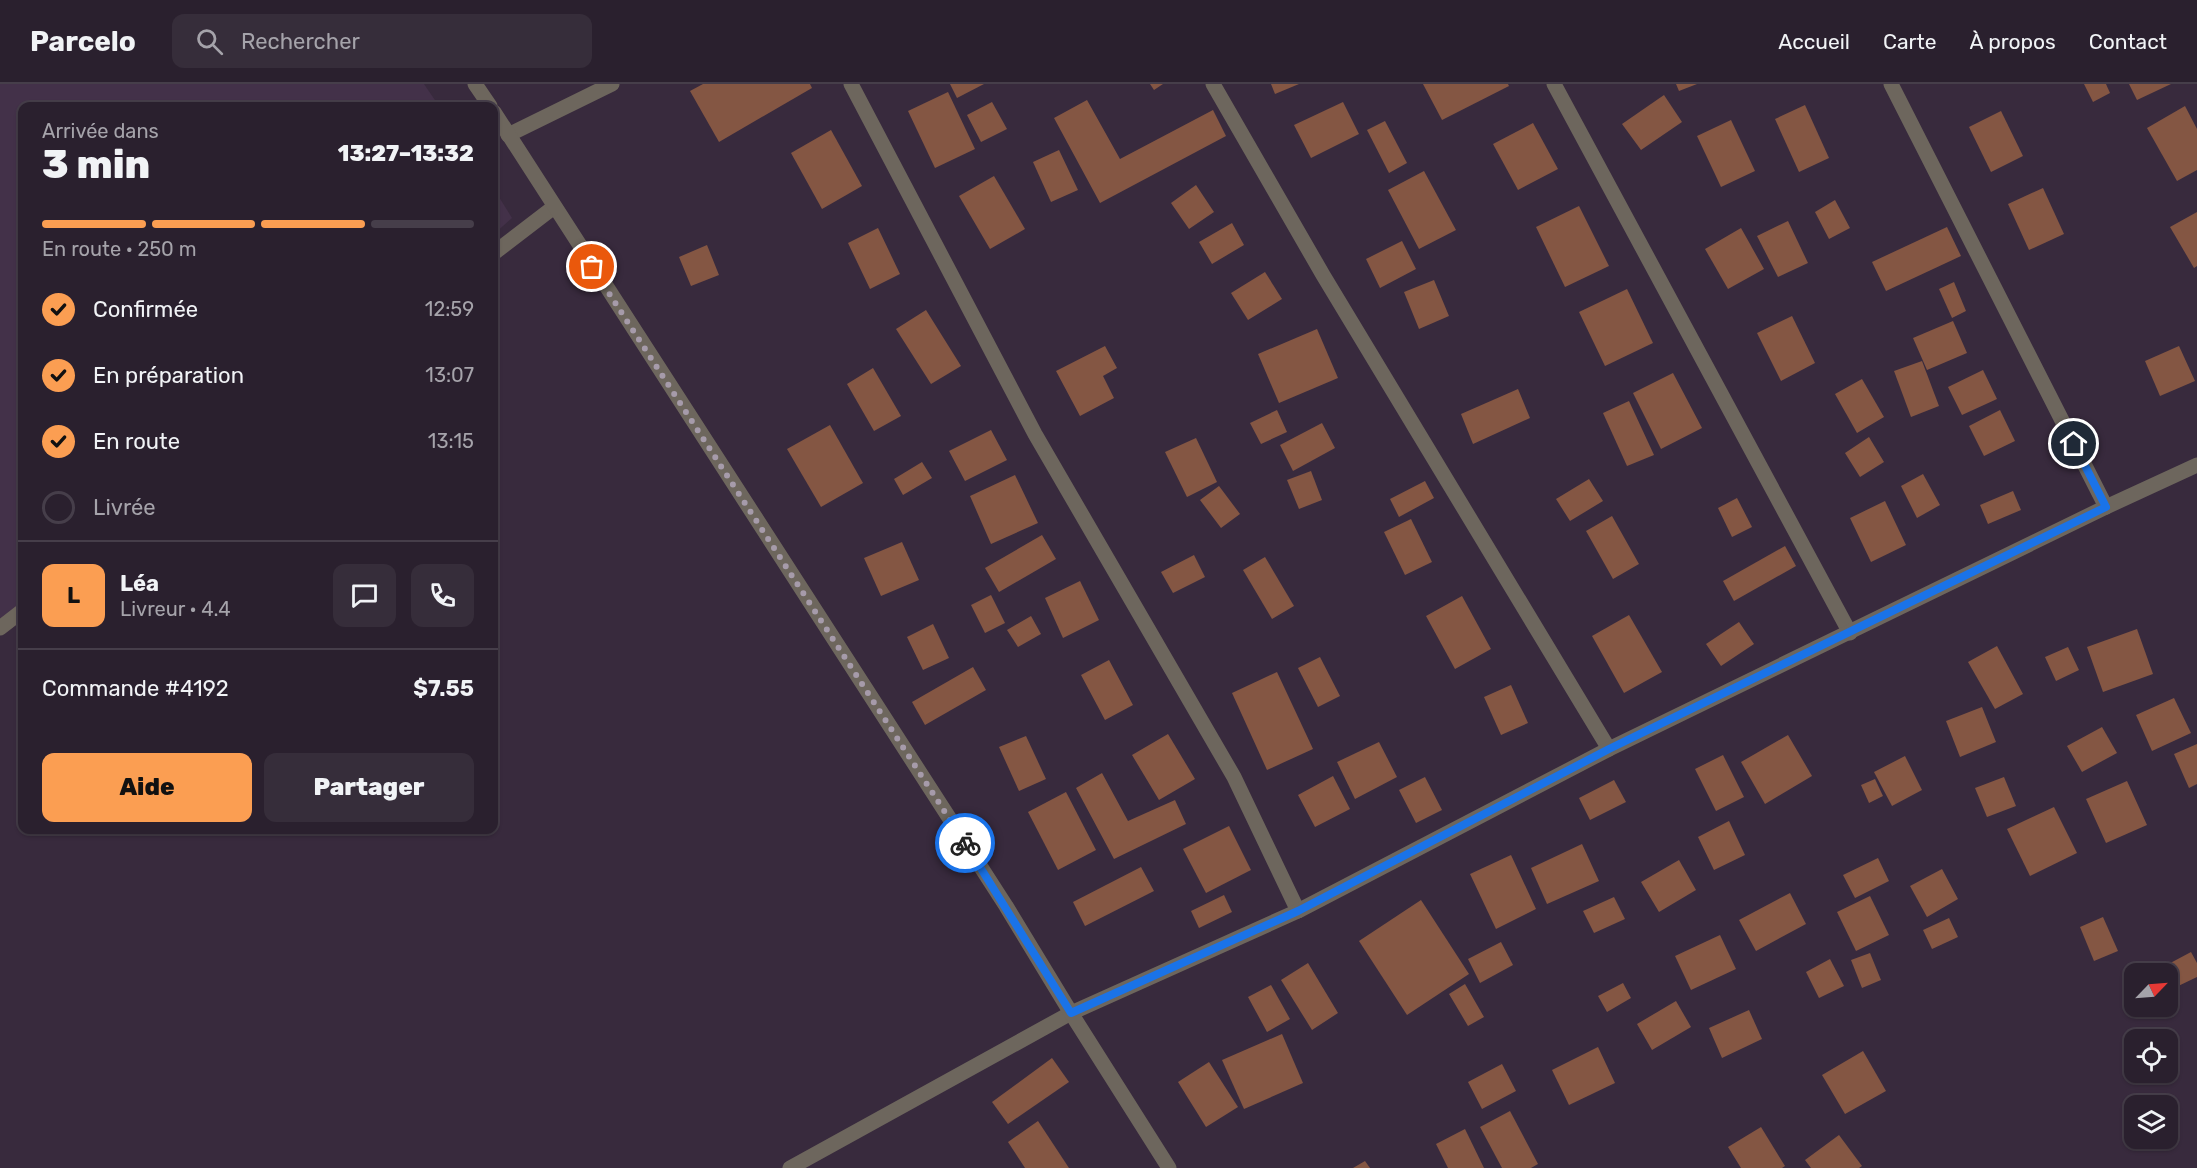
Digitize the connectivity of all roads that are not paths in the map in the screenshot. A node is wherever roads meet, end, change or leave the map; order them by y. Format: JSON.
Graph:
{"nodes":[{"id":1,"x":475,"y":84,"type":"edge"},
{"id":2,"x":612,"y":84,"type":"edge"},
{"id":3,"x":851,"y":84,"type":"edge"},
{"id":4,"x":1213,"y":84,"type":"edge"},
{"id":5,"x":1554,"y":84,"type":"edge"},
{"id":6,"x":1891,"y":84,"type":"edge"},
{"id":7,"x":487,"y":102,"type":"edge"},
{"id":8,"x":498,"y":119,"type":"edge"},
{"id":9,"x":508,"y":135,"type":"junction"},
{"id":10,"x":554,"y":207,"type":"junction"},
{"id":11,"x":498,"y":250,"type":"edge"},
{"id":12,"x":2197,"y":465,"type":"edge"},
{"id":13,"x":2106,"y":507,"type":"junction"},
{"id":14,"x":18,"y":614,"type":"edge"},
{"id":15,"x":0,"y":628,"type":"edge"},
{"id":16,"x":1850,"y":633,"type":"junction"},
{"id":17,"x":1609,"y":749,"type":"junction"},
{"id":18,"x":1298,"y":911,"type":"junction"},
{"id":19,"x":1071,"y":1013,"type":"junction"},
{"id":20,"x":790,"y":1168,"type":"edge"},
{"id":21,"x":1169,"y":1168,"type":"edge"}],
"edges":[{"from":1,"to":7,"type":"street"},
{"from":2,"to":9,"type":"street"},
{"from":3,"to":18,"type":"street"},
{"from":4,"to":17,"type":"street"},
{"from":5,"to":16,"type":"street"},
{"from":6,"to":13,"type":"street"},
{"from":8,"to":9,"type":"street"},
{"from":9,"to":10,"type":"street"},
{"from":10,"to":11,"type":"street"},
{"from":10,"to":19,"type":"street"},
{"from":12,"to":13,"type":"street"},
{"from":13,"to":16,"type":"street"},
{"from":14,"to":15,"type":"street"},
{"from":16,"to":17,"type":"street"},
{"from":17,"to":18,"type":"street"},
{"from":18,"to":19,"type":"street"},
{"from":19,"to":20,"type":"street"},
{"from":19,"to":21,"type":"street"}]}
